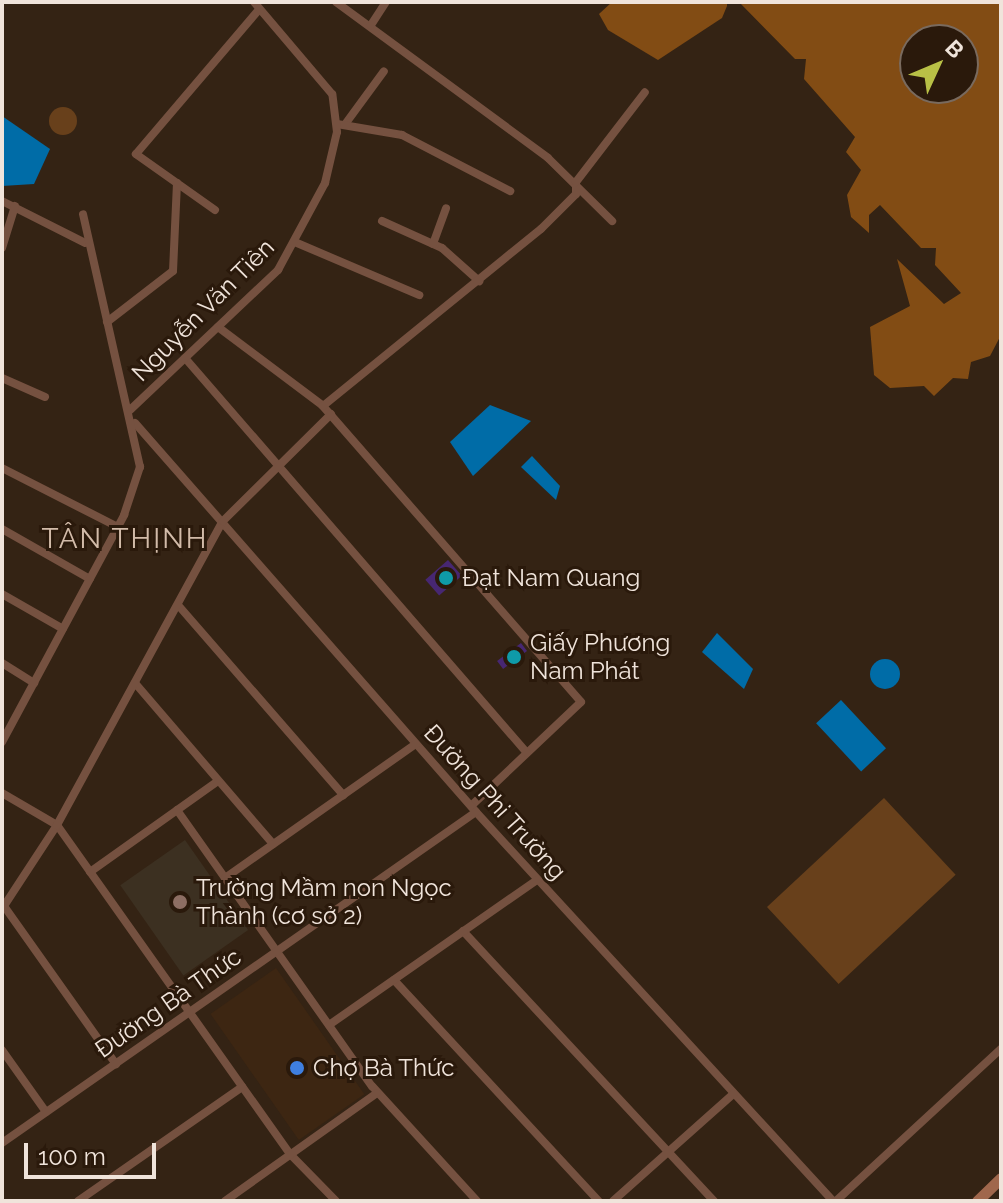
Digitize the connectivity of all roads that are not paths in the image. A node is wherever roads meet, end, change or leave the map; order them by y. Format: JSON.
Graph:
{"nodes":[{"id":1,"x":336,"y":2,"type":"edge"},
{"id":2,"x":386,"y":2,"type":"edge"},
{"id":3,"x":255,"y":7,"type":"edge"},
{"id":4,"x":371,"y":25,"type":"junction"},
{"id":5,"x":384,"y":71,"type":"dead end"},
{"id":6,"x":645,"y":92,"type":"dead end"},
{"id":7,"x":342,"y":123,"type":"junction"},
{"id":8,"x":576,"y":182,"type":"junction"},
{"id":9,"x":177,"y":183,"type":"junction"},
{"id":10,"x":510,"y":191,"type":"dead end"},
{"id":11,"x":2,"y":201,"type":"edge"},
{"id":12,"x":15,"y":206,"type":"junction"},
{"id":13,"x":446,"y":208,"type":"dead end"},
{"id":14,"x":215,"y":210,"type":"dead end"},
{"id":15,"x":83,"y":214,"type":"dead end"},
{"id":16,"x":382,"y":221,"type":"dead end"},
{"id":17,"x":612,"y":221,"type":"dead end"},
{"id":18,"x":85,"y":243,"type":"junction"},
{"id":19,"x":297,"y":243,"type":"junction"},
{"id":20,"x":433,"y":244,"type":"junction"},
{"id":21,"x":2,"y":248,"type":"edge"},
{"id":22,"x":479,"y":281,"type":"junction"},
{"id":23,"x":419,"y":295,"type":"dead end"},
{"id":24,"x":107,"y":322,"type":"junction"},
{"id":25,"x":218,"y":327,"type":"junction"},
{"id":26,"x":185,"y":358,"type":"junction"},
{"id":27,"x":2,"y":378,"type":"edge"},
{"id":28,"x":45,"y":397,"type":"dead end"},
{"id":29,"x":323,"y":406,"type":"junction"},
{"id":30,"x":130,"y":410,"type":"junction"},
{"id":31,"x":331,"y":414,"type":"junction"},
{"id":32,"x":135,"y":423,"type":"junction"},
{"id":33,"x":278,"y":466,"type":"junction"},
{"id":34,"x":2,"y":468,"type":"edge"},
{"id":35,"x":223,"y":521,"type":"junction"},
{"id":36,"x":118,"y":527,"type":"junction"},
{"id":37,"x":2,"y":529,"type":"edge"},
{"id":38,"x":90,"y":579,"type":"junction"},
{"id":39,"x":2,"y":594,"type":"edge"},
{"id":40,"x":178,"y":605,"type":"junction"},
{"id":41,"x":63,"y":629,"type":"junction"},
{"id":42,"x":2,"y":663,"type":"edge"},
{"id":43,"x":34,"y":683,"type":"junction"},
{"id":44,"x":135,"y":683,"type":"junction"},
{"id":45,"x":2,"y":742,"type":"edge"},
{"id":46,"x":416,"y":744,"type":"junction"},
{"id":47,"x":527,"y":753,"type":"junction"},
{"id":48,"x":218,"y":781,"type":"junction"},
{"id":49,"x":2,"y":793,"type":"edge"},
{"id":50,"x":343,"y":795,"type":"junction"},
{"id":51,"x":473,"y":809,"type":"junction"},
{"id":52,"x":177,"y":810,"type":"junction"},
{"id":53,"x":57,"y":825,"type":"junction"},
{"id":54,"x":273,"y":844,"type":"junction"},
{"id":55,"x":90,"y":872,"type":"junction"},
{"id":56,"x":225,"y":878,"type":"junction"},
{"id":57,"x":537,"y":880,"type":"junction"},
{"id":58,"x":3,"y":907,"type":"edge"},
{"id":59,"x":463,"y":931,"type":"junction"},
{"id":60,"x":277,"y":951,"type":"junction"},
{"id":61,"x":394,"y":980,"type":"junction"},
{"id":62,"x":189,"y":1012,"type":"junction"},
{"id":63,"x":329,"y":1025,"type":"junction"},
{"id":64,"x":1001,"y":1049,"type":"edge"},
{"id":65,"x":2,"y":1050,"type":"edge"},
{"id":66,"x":116,"y":1064,"type":"junction"},
{"id":67,"x":242,"y":1087,"type":"junction"},
{"id":68,"x":377,"y":1093,"type":"junction"},
{"id":69,"x":733,"y":1094,"type":"junction"},
{"id":70,"x":46,"y":1112,"type":"junction"},
{"id":71,"x":2,"y":1143,"type":"edge"},
{"id":72,"x":668,"y":1152,"type":"junction"},
{"id":73,"x":291,"y":1155,"type":"junction"},
{"id":74,"x":1001,"y":1178,"type":"edge"},
{"id":75,"x":78,"y":1201,"type":"edge"},
{"id":76,"x":225,"y":1201,"type":"edge"},
{"id":77,"x":336,"y":1201,"type":"edge"},
{"id":78,"x":477,"y":1201,"type":"edge"},
{"id":79,"x":599,"y":1201,"type":"edge"},
{"id":80,"x":613,"y":1201,"type":"edge"},
{"id":81,"x":714,"y":1201,"type":"edge"},
{"id":82,"x":832,"y":1201,"type":"edge"},
{"id":83,"x":977,"y":1201,"type":"edge"}],
"edges":[{"from":1,"to":4,"type":"street"},
{"from":2,"to":4,"type":"street"},
{"from":3,"to":7,"type":"street","name":"Nguyễn Văn Tiên"},
{"from":3,"to":9,"type":"street"},
{"from":4,"to":8,"type":"street"},
{"from":5,"to":7,"type":"street"},
{"from":6,"to":8,"type":"street"},
{"from":7,"to":10,"type":"street"},
{"from":7,"to":19,"type":"street","name":"Nguyễn Văn Tiên"},
{"from":8,"to":17,"type":"street"},
{"from":8,"to":22,"type":"street"},
{"from":9,"to":14,"type":"street"},
{"from":9,"to":24,"type":"street"},
{"from":11,"to":12,"type":"street"},
{"from":12,"to":18,"type":"street"},
{"from":12,"to":21,"type":"street"},
{"from":13,"to":20,"type":"street"},
{"from":15,"to":18,"type":"street"},
{"from":16,"to":20,"type":"street"},
{"from":18,"to":24,"type":"street"},
{"from":19,"to":23,"type":"street"},
{"from":19,"to":25,"type":"street","name":"Nguyễn Văn Tiên"},
{"from":20,"to":22,"type":"street"},
{"from":22,"to":29,"type":"street"},
{"from":24,"to":30,"type":"street"},
{"from":25,"to":26,"type":"street","name":"Nguyễn Văn Tiên"},
{"from":25,"to":29,"type":"street"},
{"from":26,"to":30,"type":"street","name":"Nguyễn Văn Tiên"},
{"from":26,"to":33,"type":"street"},
{"from":27,"to":28,"type":"street"},
{"from":29,"to":31,"type":"street"},
{"from":30,"to":32,"type":"street","name":"Nguyễn Văn Tiên"},
{"from":31,"to":33,"type":"street"},
{"from":31,"to":47,"type":"street","name":"Đường Bà Thức"},
{"from":32,"to":35,"type":"street","name":"Đường Phi Trường"},
{"from":32,"to":36,"type":"street","name":"Nguyễn Văn Tiên"},
{"from":33,"to":35,"type":"street"},
{"from":33,"to":47,"type":"street"},
{"from":34,"to":36,"type":"street"},
{"from":35,"to":40,"type":"street"},
{"from":35,"to":46,"type":"street","name":"Đường Phi Trường"},
{"from":36,"to":38,"type":"street","name":"Nguyễn Văn Tiên"},
{"from":37,"to":38,"type":"street"},
{"from":38,"to":41,"type":"street","name":"Nguyễn Văn Tiên"},
{"from":39,"to":41,"type":"street"},
{"from":40,"to":44,"type":"street"},
{"from":40,"to":50,"type":"street"},
{"from":41,"to":43,"type":"street","name":"Nguyễn Văn Tiên"},
{"from":42,"to":43,"type":"street"},
{"from":43,"to":45,"type":"street","name":"Nguyễn Văn Tiên"},
{"from":44,"to":48,"type":"street"},
{"from":44,"to":53,"type":"street"},
{"from":46,"to":50,"type":"street"},
{"from":46,"to":51,"type":"street","name":"Đường Phi Trường"},
{"from":47,"to":51,"type":"street","name":"Đường Bà Thức"},
{"from":48,"to":52,"type":"street"},
{"from":48,"to":54,"type":"street"},
{"from":49,"to":53,"type":"street"},
{"from":50,"to":54,"type":"street"},
{"from":51,"to":57,"type":"street","name":"Đường Phi Trường"},
{"from":51,"to":60,"type":"street","name":"Đường Bà Thức"},
{"from":52,"to":55,"type":"street"},
{"from":52,"to":56,"type":"street"},
{"from":53,"to":55,"type":"street"},
{"from":53,"to":58,"type":"street"},
{"from":54,"to":56,"type":"street"},
{"from":55,"to":62,"type":"street"},
{"from":56,"to":60,"type":"street"},
{"from":57,"to":59,"type":"street"},
{"from":57,"to":69,"type":"street","name":"Đường Phi Trường"},
{"from":58,"to":66,"type":"street"},
{"from":59,"to":61,"type":"street"},
{"from":59,"to":72,"type":"street"},
{"from":60,"to":62,"type":"street","name":"Đường Bà Thức"},
{"from":60,"to":63,"type":"street"},
{"from":61,"to":63,"type":"street"},
{"from":61,"to":79,"type":"street"},
{"from":62,"to":66,"type":"street","name":"Đường Bà Thức"},
{"from":62,"to":67,"type":"street"},
{"from":63,"to":68,"type":"street"},
{"from":64,"to":82,"type":"street"},
{"from":65,"to":70,"type":"street"},
{"from":66,"to":70,"type":"street","name":"Đường Bà Thức"},
{"from":67,"to":73,"type":"street"},
{"from":67,"to":75,"type":"street"},
{"from":68,"to":73,"type":"street"},
{"from":68,"to":78,"type":"street"},
{"from":69,"to":72,"type":"street"},
{"from":69,"to":82,"type":"street","name":"Đường Phi Trường"},
{"from":70,"to":71,"type":"street","name":"Đường Bà Thức"},
{"from":72,"to":80,"type":"street"},
{"from":72,"to":81,"type":"street"},
{"from":73,"to":76,"type":"street"},
{"from":73,"to":77,"type":"street"},
{"from":74,"to":83,"type":"main road"}]}
